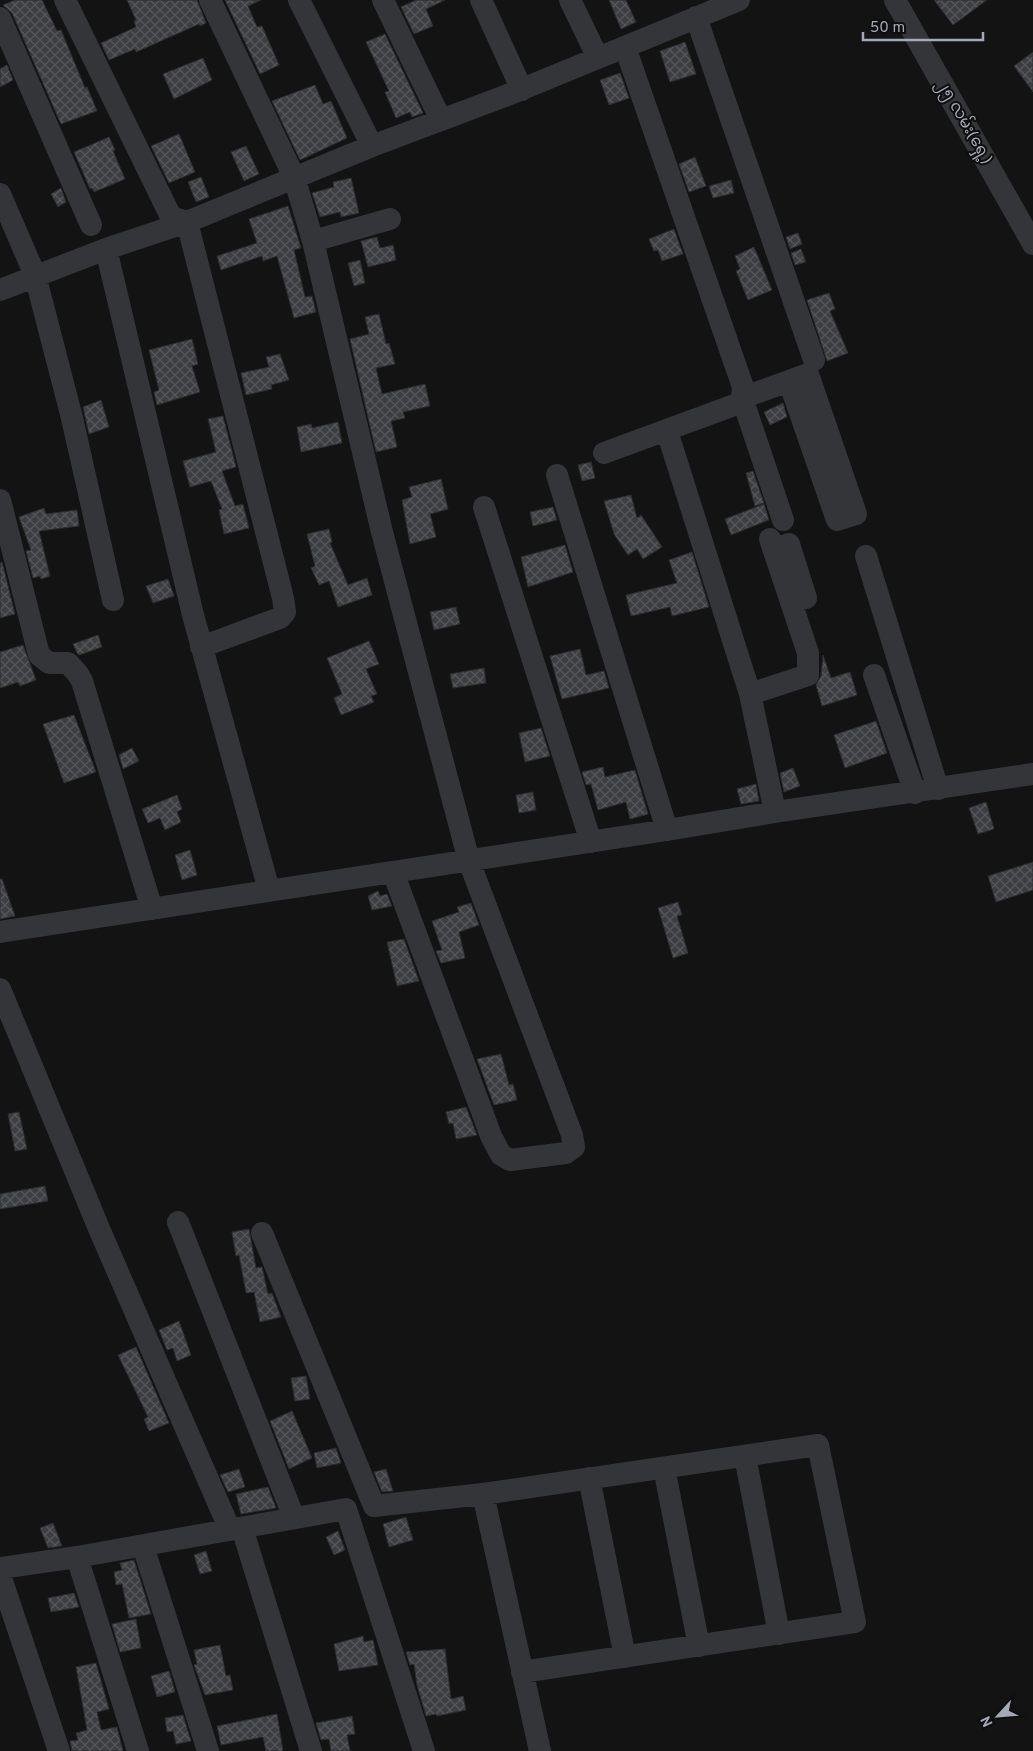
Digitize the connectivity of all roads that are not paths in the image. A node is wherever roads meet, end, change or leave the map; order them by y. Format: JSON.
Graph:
{"nodes":[{"id":1,"x":65,"y":0,"type":"edge"},
{"id":2,"x":210,"y":0,"type":"edge"},
{"id":3,"x":299,"y":0,"type":"edge"},
{"id":4,"x":384,"y":0,"type":"edge"},
{"id":5,"x":481,"y":0,"type":"edge"},
{"id":6,"x":570,"y":0,"type":"edge"},
{"id":7,"x":739,"y":0,"type":"edge"},
{"id":8,"x":895,"y":0,"type":"edge"},
{"id":9,"x":0,"y":18,"type":"edge"},
{"id":10,"x":696,"y":18,"type":"junction"},
{"id":11,"x":624,"y":47,"type":"junction"},
{"id":12,"x":598,"y":58,"type":"junction"},
{"id":13,"x":522,"y":90,"type":"junction"},
{"id":14,"x":441,"y":120,"type":"junction"},
{"id":15,"x":372,"y":146,"type":"junction"},
{"id":16,"x":294,"y":177,"type":"junction"},
{"id":17,"x":0,"y":194,"type":"edge"},
{"id":18,"x":390,"y":219,"type":"dead end"},
{"id":19,"x":188,"y":222,"type":"junction"},
{"id":20,"x":91,"y":225,"type":"dead end"},
{"id":21,"x":313,"y":241,"type":"junction"},
{"id":22,"x":1033,"y":244,"type":"edge"},
{"id":23,"x":106,"y":249,"type":"junction"},
{"id":24,"x":35,"y":275,"type":"junction"},
{"id":25,"x":0,"y":290,"type":"edge"},
{"id":26,"x":814,"y":360,"type":"dead end"},
{"id":27,"x":742,"y":398,"type":"junction"},
{"id":28,"x":668,"y":431,"type":"junction"},
{"id":29,"x":604,"y":453,"type":"dead end"},
{"id":30,"x":828,"y":463,"type":"dead end"},
{"id":31,"x":557,"y":475,"type":"dead end"},
{"id":32,"x":0,"y":500,"type":"edge"},
{"id":33,"x":484,"y":507,"type":"dead end"},
{"id":34,"x":783,"y":520,"type":"dead end"},
{"id":35,"x":772,"y":544,"type":"dead end"},
{"id":36,"x":866,"y":556,"type":"dead end"},
{"id":37,"x":113,"y":600,"type":"dead end"},
{"id":38,"x":201,"y":647,"type":"junction"},
{"id":39,"x":874,"y":675,"type":"dead end"},
{"id":40,"x":750,"y":694,"type":"junction"},
{"id":41,"x":1033,"y":774,"type":"edge"},
{"id":42,"x":938,"y":789,"type":"junction"},
{"id":43,"x":914,"y":793,"type":"junction"},
{"id":44,"x":775,"y":812,"type":"junction"},
{"id":45,"x":668,"y":830,"type":"junction"},
{"id":46,"x":591,"y":842,"type":"junction"},
{"id":47,"x":469,"y":861,"type":"junction"},
{"id":48,"x":393,"y":872,"type":"junction"},
{"id":49,"x":269,"y":890,"type":"junction"},
{"id":50,"x":152,"y":909,"type":"junction"},
{"id":51,"x":0,"y":932,"type":"edge"},
{"id":52,"x":0,"y":989,"type":"edge"},
{"id":53,"x":178,"y":1222,"type":"dead end"},
{"id":54,"x":262,"y":1233,"type":"dead end"},
{"id":55,"x":744,"y":1456,"type":"junction"},
{"id":56,"x":664,"y":1468,"type":"junction"},
{"id":57,"x":589,"y":1478,"type":"junction"},
{"id":58,"x":483,"y":1494,"type":"junction"},
{"id":59,"x":294,"y":1518,"type":"junction"},
{"id":60,"x":236,"y":1529,"type":"junction"},
{"id":61,"x":143,"y":1546,"type":"junction"},
{"id":62,"x":77,"y":1557,"type":"junction"},
{"id":63,"x":0,"y":1568,"type":"edge"},
{"id":64,"x":0,"y":1575,"type":"edge"},
{"id":65,"x":779,"y":1634,"type":"junction"},
{"id":66,"x":699,"y":1646,"type":"junction"},
{"id":67,"x":625,"y":1657,"type":"junction"},
{"id":68,"x":522,"y":1672,"type":"junction"},
{"id":69,"x":59,"y":1751,"type":"edge"},
{"id":70,"x":138,"y":1751,"type":"edge"},
{"id":71,"x":208,"y":1751,"type":"edge"},
{"id":72,"x":311,"y":1751,"type":"edge"},
{"id":73,"x":424,"y":1751,"type":"edge"},
{"id":74,"x":540,"y":1751,"type":"edge"}],
"edges":[{"from":1,"to":19,"type":"street"},
{"from":2,"to":16,"type":"street"},
{"from":3,"to":15,"type":"street"},
{"from":4,"to":14,"type":"street"},
{"from":5,"to":13,"type":"street"},
{"from":6,"to":12,"type":"street"},
{"from":7,"to":10,"type":"street"},
{"from":8,"to":22,"type":"street","name":"၂၅ လမ်း(ရှေ့)"},
{"from":9,"to":20,"type":"street"},
{"from":10,"to":11,"type":"street"},
{"from":10,"to":26,"type":"street"},
{"from":11,"to":12,"type":"street"},
{"from":11,"to":27,"type":"street"},
{"from":12,"to":13,"type":"street"},
{"from":13,"to":14,"type":"street"},
{"from":14,"to":15,"type":"street"},
{"from":15,"to":16,"type":"street"},
{"from":16,"to":19,"type":"street"},
{"from":16,"to":21,"type":"street"},
{"from":17,"to":24,"type":"street"},
{"from":18,"to":21,"type":"street"},
{"from":19,"to":23,"type":"street"},
{"from":19,"to":38,"type":"street"},
{"from":21,"to":47,"type":"street"},
{"from":23,"to":24,"type":"street"},
{"from":23,"to":38,"type":"street"},
{"from":24,"to":25,"type":"street"},
{"from":24,"to":37,"type":"street"},
{"from":27,"to":28,"type":"street"},
{"from":27,"to":30,"type":"street"},
{"from":27,"to":34,"type":"street"},
{"from":28,"to":29,"type":"street"},
{"from":28,"to":40,"type":"street"},
{"from":31,"to":45,"type":"street"},
{"from":32,"to":50,"type":"street"},
{"from":33,"to":46,"type":"street"},
{"from":35,"to":40,"type":"street"},
{"from":36,"to":42,"type":"street"},
{"from":38,"to":49,"type":"street"},
{"from":39,"to":43,"type":"street"},
{"from":40,"to":44,"type":"street"},
{"from":41,"to":42,"type":"street"},
{"from":42,"to":43,"type":"street"},
{"from":43,"to":44,"type":"street"},
{"from":44,"to":45,"type":"street"},
{"from":45,"to":46,"type":"street"},
{"from":46,"to":47,"type":"street"},
{"from":47,"to":48,"type":"street"},
{"from":47,"to":48,"type":"street"},
{"from":48,"to":49,"type":"street"},
{"from":49,"to":50,"type":"street"},
{"from":50,"to":51,"type":"street"},
{"from":52,"to":60,"type":"street"},
{"from":53,"to":59,"type":"street"},
{"from":54,"to":58,"type":"street"},
{"from":55,"to":56,"type":"street"},
{"from":55,"to":65,"type":"street"},
{"from":55,"to":65,"type":"street"},
{"from":56,"to":57,"type":"street"},
{"from":56,"to":66,"type":"street"},
{"from":57,"to":58,"type":"street"},
{"from":57,"to":67,"type":"street"},
{"from":58,"to":68,"type":"street"},
{"from":59,"to":60,"type":"street"},
{"from":59,"to":73,"type":"street"},
{"from":60,"to":61,"type":"street"},
{"from":60,"to":72,"type":"street"},
{"from":61,"to":62,"type":"street"},
{"from":61,"to":71,"type":"street"},
{"from":62,"to":63,"type":"street"},
{"from":62,"to":70,"type":"street"},
{"from":64,"to":69,"type":"street"},
{"from":65,"to":66,"type":"street"},
{"from":66,"to":67,"type":"street"},
{"from":67,"to":68,"type":"street"},
{"from":68,"to":74,"type":"street"}]}
